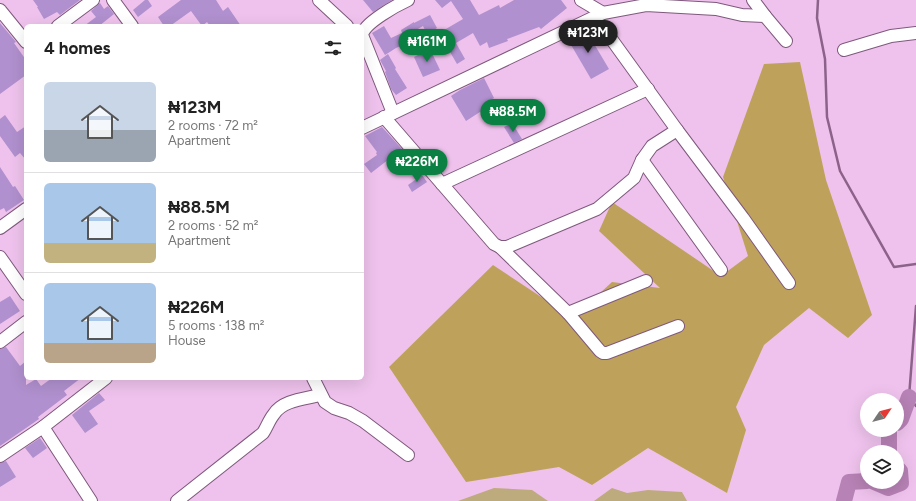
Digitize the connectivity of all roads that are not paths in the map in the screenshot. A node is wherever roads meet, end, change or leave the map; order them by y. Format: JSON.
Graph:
{"nodes":[{"id":1,"x":93,"y":0,"type":"edge"},
{"id":2,"x":113,"y":0,"type":"edge"},
{"id":3,"x":319,"y":0,"type":"edge"},
{"id":4,"x":408,"y":0,"type":"edge"},
{"id":5,"x":581,"y":0,"type":"edge"},
{"id":6,"x":754,"y":0,"type":"edge"},
{"id":7,"x":394,"y":3,"type":"edge"},
{"id":8,"x":0,"y":10,"type":"edge"},
{"id":9,"x":603,"y":13,"type":"junction"},
{"id":10,"x":765,"y":16,"type":"junction"},
{"id":11,"x":585,"y":22,"type":"junction"},
{"id":12,"x":61,"y":24,"type":"edge"},
{"id":13,"x":131,"y":24,"type":"edge"},
{"id":14,"x":345,"y":24,"type":"edge"},
{"id":15,"x":364,"y":31,"type":"edge"},
{"id":16,"x":916,"y":34,"type":"edge"},
{"id":17,"x":24,"y":40,"type":"edge"},
{"id":18,"x":786,"y":41,"type":"dead end"},
{"id":19,"x":364,"y":42,"type":"edge"},
{"id":20,"x":844,"y":50,"type":"dead end"},
{"id":21,"x":648,"y":89,"type":"junction"},
{"id":22,"x":389,"y":115,"type":"junction"},
{"id":23,"x":364,"y":127,"type":"edge"},
{"id":24,"x":677,"y":130,"type":"junction"},
{"id":25,"x":642,"y":160,"type":"junction"},
{"id":26,"x":442,"y":184,"type":"junction"},
{"id":27,"x":24,"y":210,"type":"edge"},
{"id":28,"x":0,"y":228,"type":"edge"},
{"id":29,"x":500,"y":247,"type":"junction"},
{"id":30,"x":0,"y":257,"type":"edge"},
{"id":31,"x":721,"y":270,"type":"dead end"},
{"id":32,"x":646,"y":281,"type":"dead end"},
{"id":33,"x":789,"y":283,"type":"dead end"},
{"id":34,"x":24,"y":291,"type":"edge"},
{"id":35,"x":568,"y":313,"type":"junction"},
{"id":36,"x":24,"y":324,"type":"edge"},
{"id":37,"x":678,"y":326,"type":"dead end"},
{"id":38,"x":0,"y":342,"type":"edge"},
{"id":39,"x":103,"y":380,"type":"edge"},
{"id":40,"x":314,"y":380,"type":"edge"},
{"id":41,"x":320,"y":395,"type":"junction"},
{"id":42,"x":43,"y":427,"type":"junction"},
{"id":43,"x":408,"y":455,"type":"dead end"},
{"id":44,"x":0,"y":456,"type":"edge"},
{"id":45,"x":91,"y":501,"type":"edge"},
{"id":46,"x":177,"y":501,"type":"edge"}],
"edges":[{"from":1,"to":12,"type":"street"},
{"from":2,"to":13,"type":"street"},
{"from":3,"to":14,"type":"street"},
{"from":4,"to":7,"type":"street"},
{"from":5,"to":9,"type":"street"},
{"from":6,"to":10,"type":"street"},
{"from":7,"to":15,"type":"street"},
{"from":8,"to":17,"type":"street"},
{"from":9,"to":10,"type":"street"},
{"from":9,"to":11,"type":"street"},
{"from":10,"to":18,"type":"street"},
{"from":11,"to":21,"type":"street"},
{"from":11,"to":22,"type":"street"},
{"from":16,"to":20,"type":"street"},
{"from":19,"to":22,"type":"street"},
{"from":21,"to":24,"type":"street"},
{"from":21,"to":26,"type":"street"},
{"from":22,"to":23,"type":"street"},
{"from":22,"to":26,"type":"street"},
{"from":24,"to":25,"type":"street"},
{"from":24,"to":33,"type":"street"},
{"from":25,"to":29,"type":"street"},
{"from":25,"to":31,"type":"street"},
{"from":26,"to":29,"type":"street"},
{"from":27,"to":28,"type":"street"},
{"from":29,"to":35,"type":"street"},
{"from":30,"to":34,"type":"street"},
{"from":32,"to":35,"type":"street"},
{"from":35,"to":37,"type":"street"},
{"from":36,"to":38,"type":"street"},
{"from":39,"to":42,"type":"street"},
{"from":40,"to":41,"type":"street"},
{"from":41,"to":43,"type":"street"},
{"from":41,"to":46,"type":"street"},
{"from":42,"to":44,"type":"street"},
{"from":42,"to":45,"type":"street"}]}
